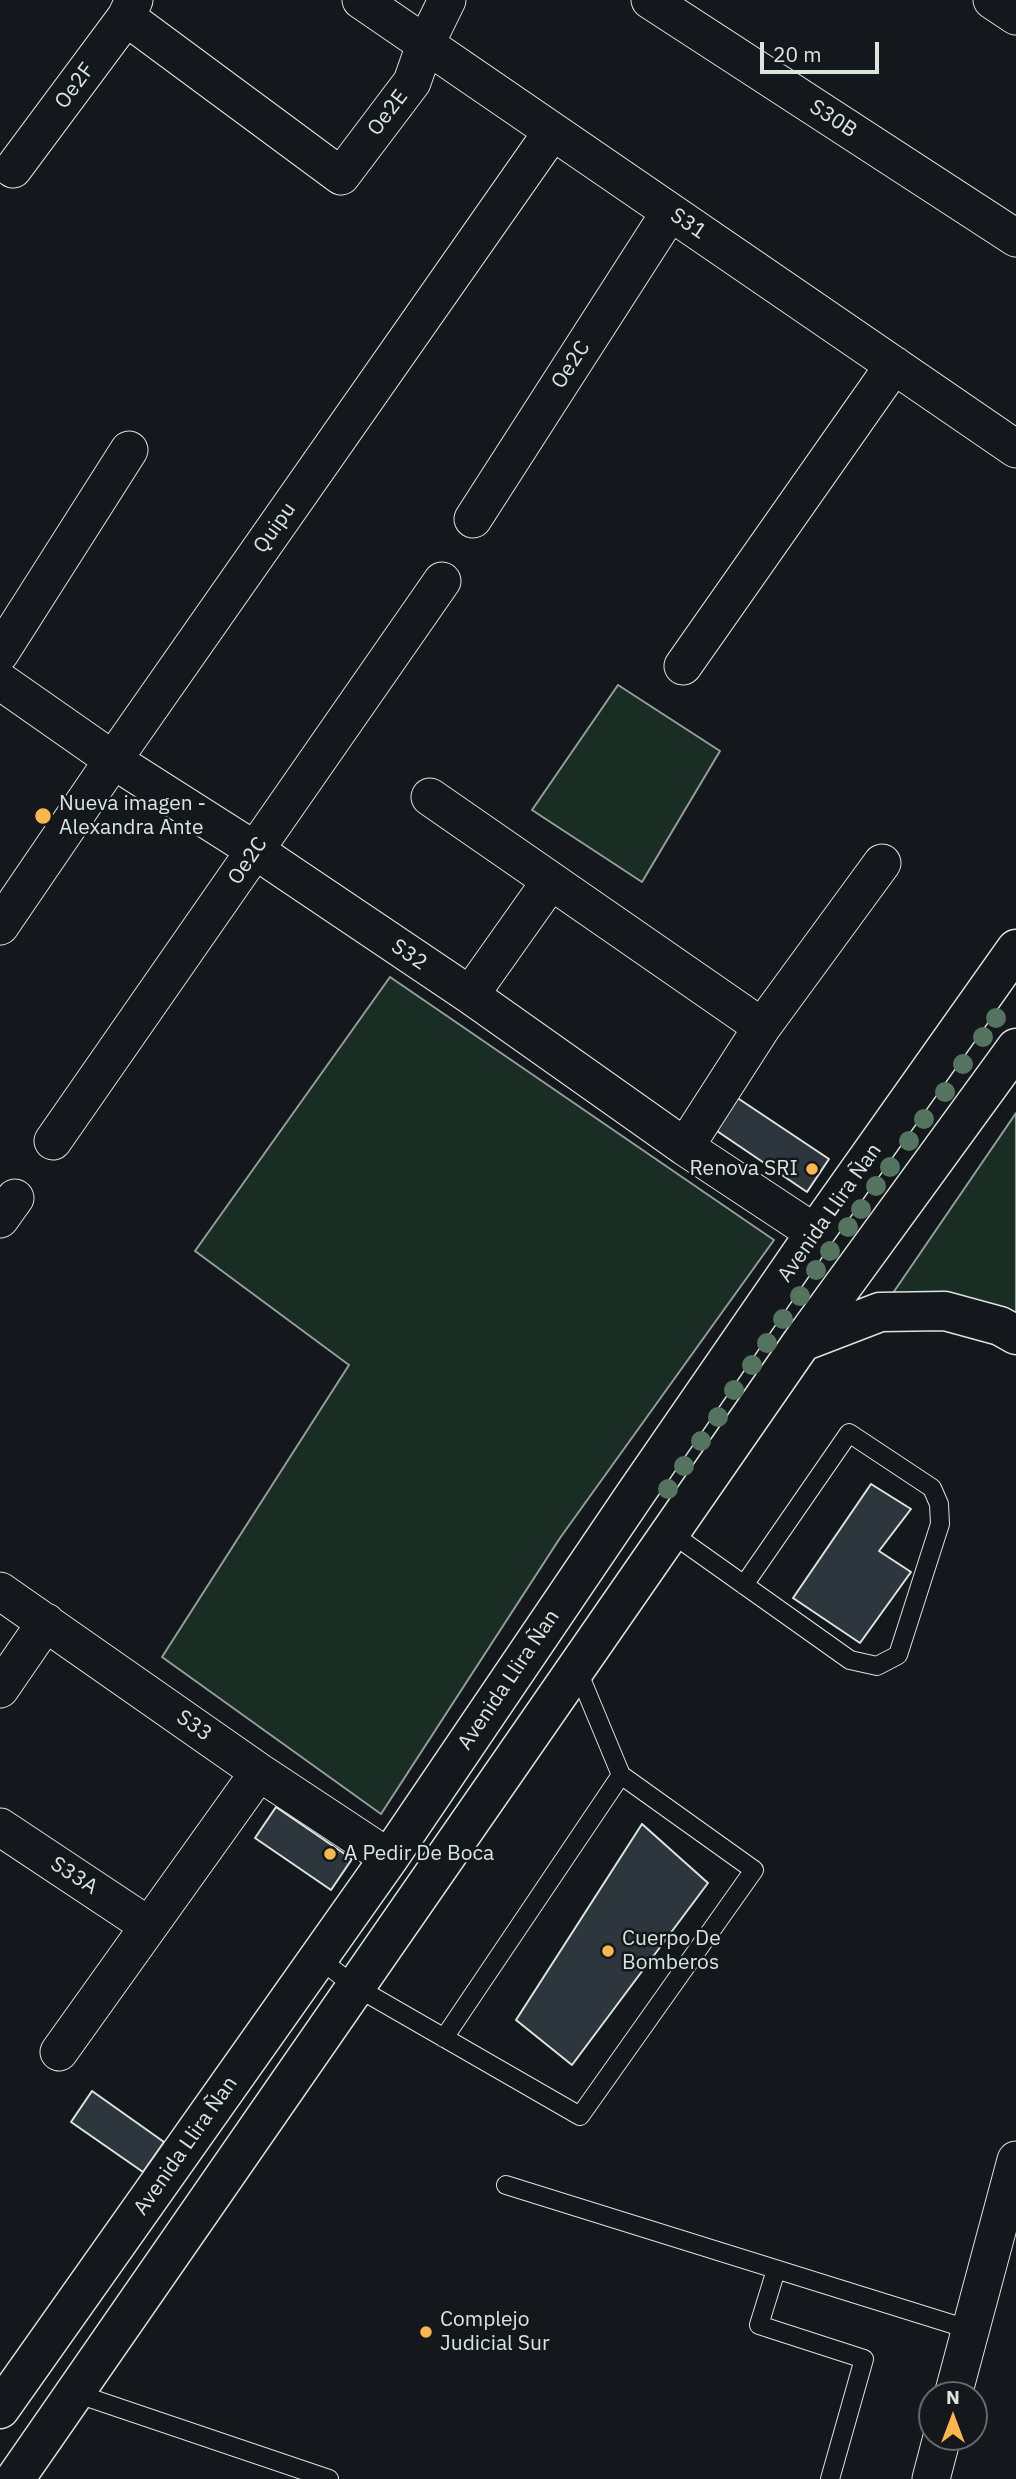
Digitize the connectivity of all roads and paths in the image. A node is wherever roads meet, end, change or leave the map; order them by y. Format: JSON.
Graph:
{"nodes":[{"id":1,"x":360,"y":0,"type":"edge"},
{"id":2,"x":447,"y":0,"type":"edge"},
{"id":3,"x":650,"y":0,"type":"edge"},
{"id":4,"x":992,"y":0,"type":"edge"},
{"id":5,"x":130,"y":8,"type":"edge"},
{"id":6,"x":1016,"y":16,"type":"edge"},
{"id":7,"x":425,"y":45,"type":"junction"},
{"id":8,"x":552,"y":131,"type":"junction"},
{"id":9,"x":13,"y":169,"type":"dead end"},
{"id":10,"x":670,"y":212,"type":"junction"},
{"id":11,"x":1016,"y":238,"type":"edge"},
{"id":12,"x":894,"y":365,"type":"junction"},
{"id":13,"x":1016,"y":449,"type":"edge"},
{"id":14,"x":129,"y":450,"type":"dead end"},
{"id":15,"x":473,"y":519,"type":"dead end"},
{"id":16,"x":442,"y":581,"type":"dead end"},
{"id":17,"x":0,"y":653,"type":"edge"},
{"id":18,"x":683,"y":666,"type":"dead end"},
{"id":19,"x":0,"y":681,"type":"edge"},
{"id":20,"x":113,"y":760,"type":"junction"},
{"id":21,"x":430,"y":797,"type":"dead end"},
{"id":22,"x":256,"y":851,"type":"junction"},
{"id":23,"x":882,"y":863,"type":"dead end"},
{"id":24,"x":550,"y":882,"type":"junction"},
{"id":25,"x":0,"y":926,"type":"edge"},
{"id":26,"x":1016,"y":949,"type":"edge"},
{"id":27,"x":470,"y":995,"type":"junction"},
{"id":28,"x":762,"y":1027,"type":"junction"},
{"id":29,"x":1016,"y":1048,"type":"edge"},
{"id":30,"x":53,"y":1140,"type":"dead end"},
{"id":31,"x":685,"y":1146,"type":"junction"},
{"id":32,"x":815,"y":1233,"type":"junction"},
{"id":33,"x":1016,"y":1335,"type":"edge"},
{"id":34,"x":802,"y":1342,"type":"junction"},
{"id":35,"x":671,"y":1533,"type":"junction"},
{"id":36,"x":744,"y":1585,"type":"junction"},
{"id":37,"x":0,"y":1591,"type":"edge"},
{"id":38,"x":46,"y":1622,"type":"junction"},
{"id":39,"x":577,"y":1669,"type":"junction"},
{"id":40,"x":0,"y":1689,"type":"edge"},
{"id":41,"x":259,"y":1772,"type":"junction"},
{"id":42,"x":621,"y":1774,"type":"junction"},
{"id":43,"x":0,"y":1827,"type":"edge"},
{"id":44,"x":389,"y":1858,"type":"junction"},
{"id":45,"x":149,"y":1926,"type":"junction"},
{"id":46,"x":318,"y":1958,"type":"junction"},
{"id":47,"x":356,"y":1987,"type":"junction"},
{"id":48,"x":444,"y":2038,"type":"junction"},
{"id":49,"x":60,"y":2052,"type":"dead end"},
{"id":50,"x":1016,"y":2160,"type":"edge"},
{"id":51,"x":506,"y":2185,"type":"dead end"},
{"id":52,"x":776,"y":2270,"type":"junction"},
{"id":53,"x":971,"y":2330,"type":"junction"},
{"id":54,"x":957,"y":2381,"type":"edge"},
{"id":55,"x":75,"y":2393,"type":"junction"},
{"id":56,"x":0,"y":2409,"type":"edge"},
{"id":57,"x":938,"y":2451,"type":"edge"},
{"id":58,"x":15,"y":2479,"type":"edge"},
{"id":59,"x":328,"y":2479,"type":"edge"},
{"id":60,"x":830,"y":2479,"type":"edge"},
{"id":61,"x":931,"y":2479,"type":"edge"}],
"edges":[{"from":1,"to":7,"type":"street","name":"S31"},
{"from":2,"to":7,"type":"street","name":"Oe2E"},
{"from":3,"to":11,"type":"street","name":"S30B"},
{"from":4,"to":6,"type":"street"},
{"from":5,"to":7,"type":"street","name":"Oe2E"},
{"from":5,"to":9,"type":"street","name":"Oe2F"},
{"from":7,"to":8,"type":"street","name":"S31"},
{"from":8,"to":10,"type":"street","name":"S31"},
{"from":8,"to":20,"type":"street","name":"Quipu"},
{"from":10,"to":12,"type":"street","name":"S31"},
{"from":10,"to":15,"type":"street","name":"Oe2C"},
{"from":12,"to":13,"type":"street","name":"S31"},
{"from":12,"to":18,"type":"street"},
{"from":14,"to":17,"type":"street"},
{"from":16,"to":22,"type":"street","name":"Oe2C"},
{"from":19,"to":20,"type":"street","name":"S32"},
{"from":20,"to":22,"type":"street","name":"S32"},
{"from":20,"to":25,"type":"street","name":"Quipu"},
{"from":21,"to":24,"type":"street"},
{"from":22,"to":27,"type":"street","name":"S32"},
{"from":22,"to":30,"type":"street","name":"Oe2C"},
{"from":23,"to":28,"type":"street"},
{"from":24,"to":27,"type":"street"},
{"from":24,"to":28,"type":"street"},
{"from":26,"to":32,"type":"street","name":"Avenida Llira Ñan"},
{"from":27,"to":31,"type":"street","name":"S32"},
{"from":28,"to":31,"type":"street"},
{"from":29,"to":34,"type":"street"},
{"from":31,"to":32,"type":"street","name":"S32"},
{"from":32,"to":44,"type":"street","name":"Avenida Llira Ñan"},
{"from":33,"to":34,"type":"street"},
{"from":34,"to":35,"type":"street"},
{"from":35,"to":36,"type":"lane"},
{"from":35,"to":39,"type":"street"},
{"from":36,"to":36,"type":"lane"},
{"from":37,"to":38,"type":"street","name":"S33"},
{"from":38,"to":40,"type":"street"},
{"from":38,"to":41,"type":"street","name":"S33"},
{"from":39,"to":42,"type":"lane"},
{"from":39,"to":47,"type":"street"},
{"from":41,"to":44,"type":"street","name":"S33"},
{"from":41,"to":45,"type":"street"},
{"from":42,"to":48,"type":"lane"},
{"from":42,"to":48,"type":"lane"},
{"from":43,"to":45,"type":"street","name":"S33A"},
{"from":44,"to":46,"type":"street","name":"Avenida Llira Ñan"},
{"from":45,"to":49,"type":"street"},
{"from":46,"to":47,"type":"lane"},
{"from":46,"to":56,"type":"street","name":"Avenida Llira Ñan"},
{"from":47,"to":48,"type":"lane"},
{"from":47,"to":55,"type":"street"},
{"from":50,"to":53,"type":"street"},
{"from":51,"to":52,"type":"lane"},
{"from":52,"to":53,"type":"lane"},
{"from":52,"to":60,"type":"lane"},
{"from":53,"to":54,"type":"street"},
{"from":55,"to":58,"type":"street"},
{"from":55,"to":59,"type":"lane"},
{"from":57,"to":61,"type":"street"}]}
